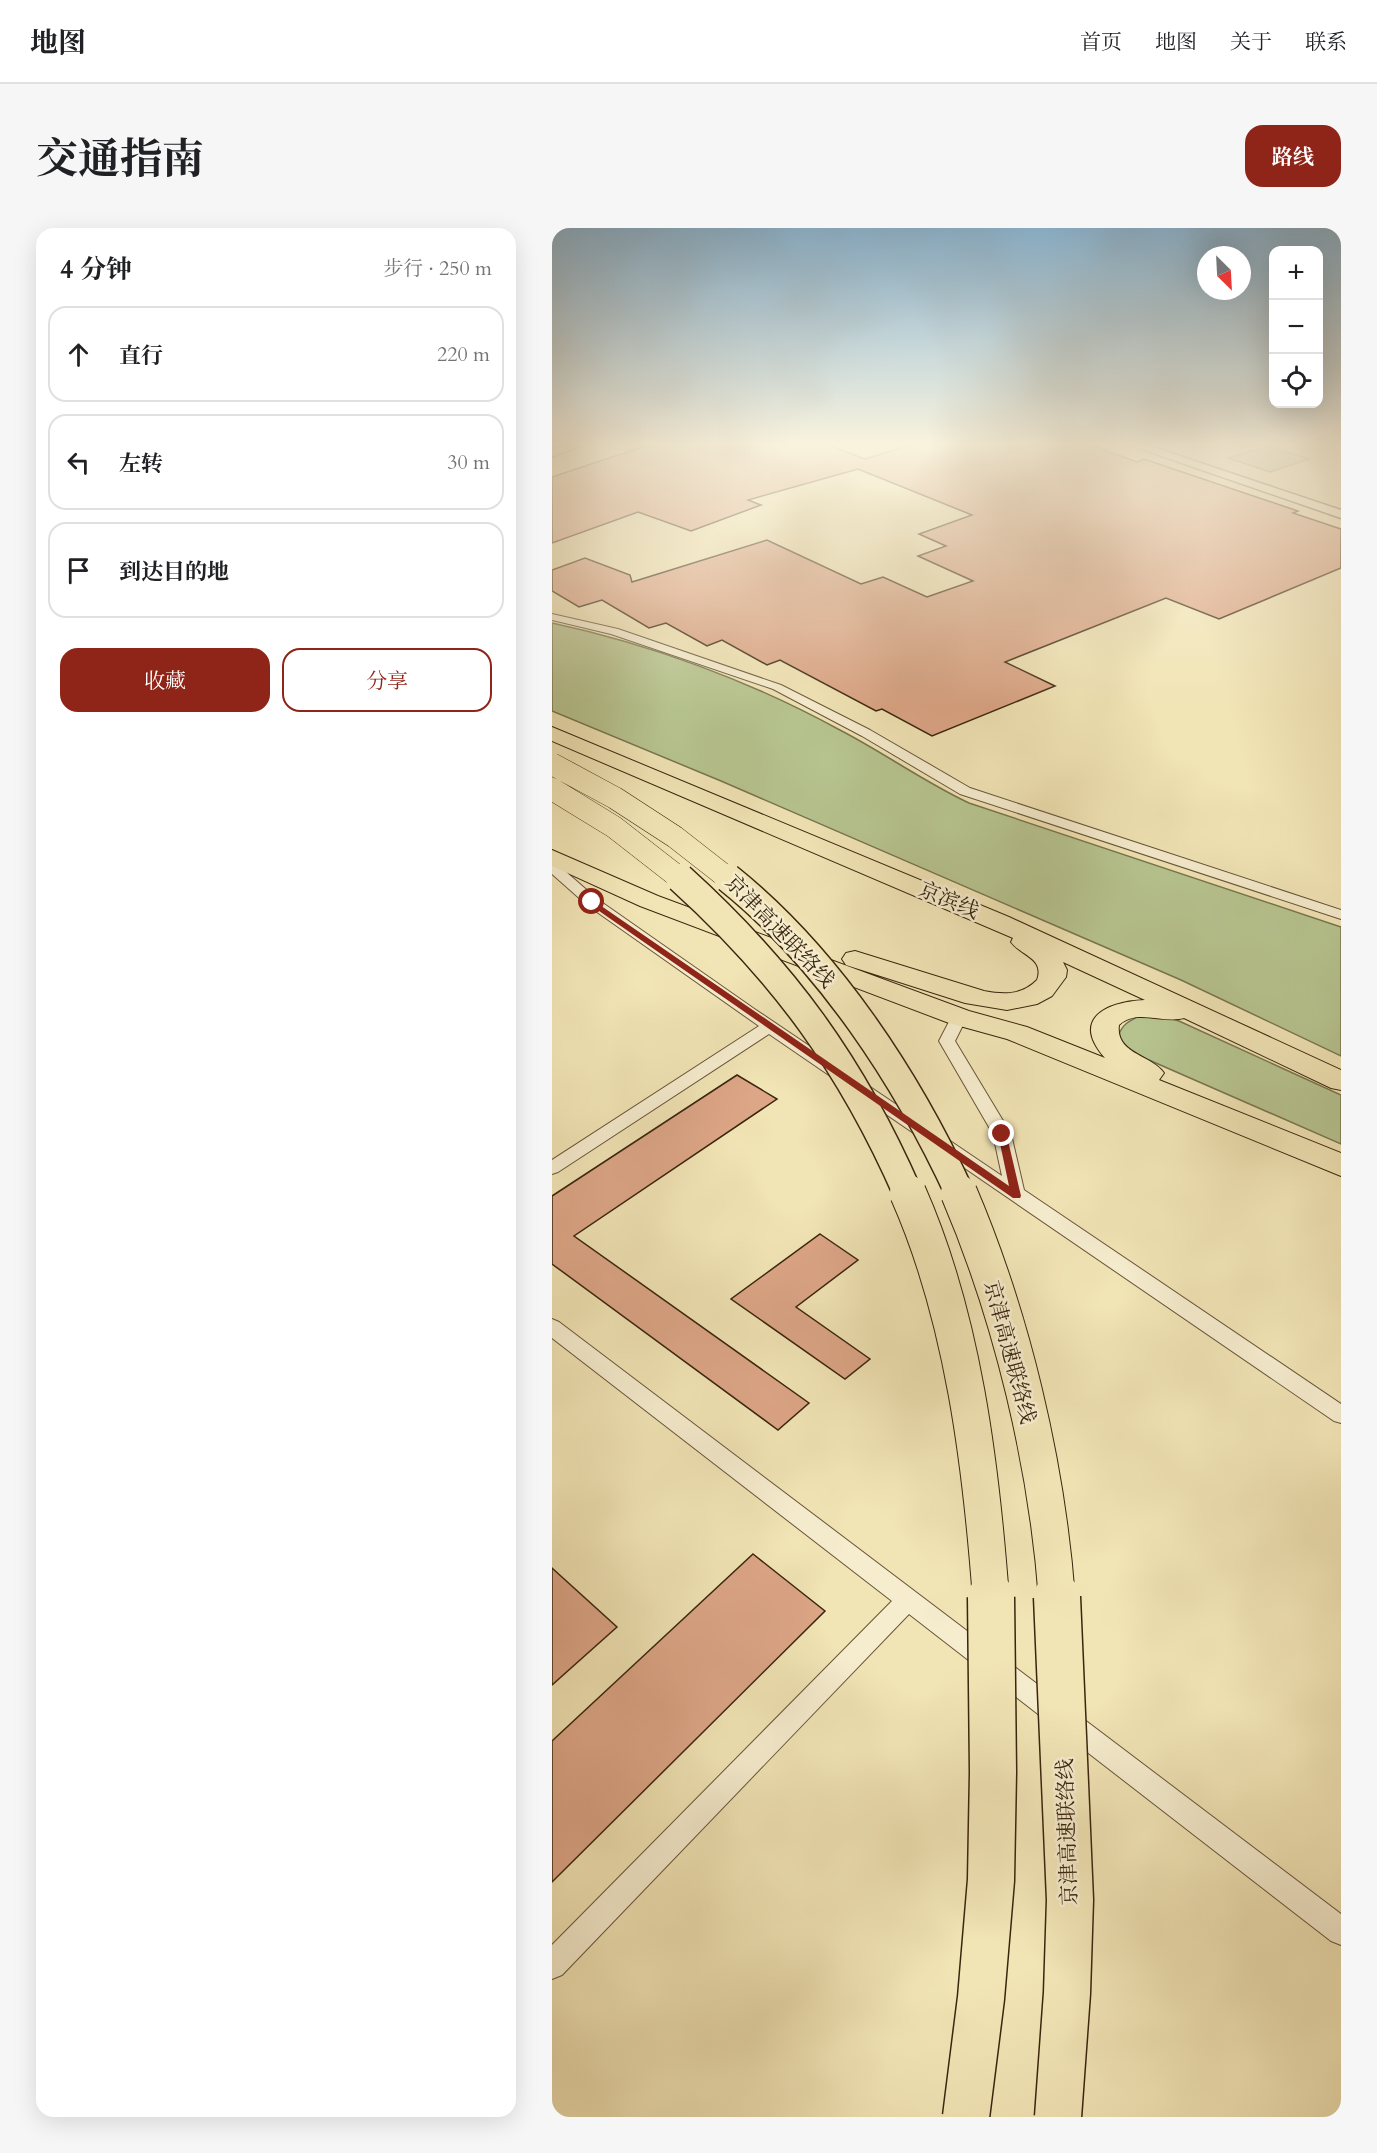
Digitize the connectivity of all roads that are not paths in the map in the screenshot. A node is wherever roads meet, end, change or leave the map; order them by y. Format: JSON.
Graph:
{"nodes":[{"id":1,"x":552,"y":617,"type":"edge"},
{"id":2,"x":552,"y":733,"type":"edge"},
{"id":3,"x":552,"y":764,"type":"edge"},
{"id":4,"x":552,"y":789,"type":"edge"},
{"id":5,"x":552,"y":841,"type":"edge"},
{"id":6,"x":552,"y":857,"type":"edge"},
{"id":7,"x":552,"y":867,"type":"edge"},
{"id":8,"x":924,"y":890,"type":"junction"},
{"id":9,"x":1341,"y":915,"type":"edge"},
{"id":10,"x":846,"y":956,"type":"junction"},
{"id":11,"x":959,"y":1017,"type":"junction"},
{"id":12,"x":770,"y":1026,"type":"junction"},
{"id":13,"x":1017,"y":1033,"type":"junction"},
{"id":14,"x":1333,"y":1077,"type":"edge"},
{"id":15,"x":1232,"y":1120,"type":"junction"},
{"id":16,"x":1341,"y":1165,"type":"edge"},
{"id":17,"x":552,"y":1168,"type":"edge"},
{"id":18,"x":1016,"y":1196,"type":"junction"},
{"id":19,"x":552,"y":1327,"type":"edge"},
{"id":20,"x":1341,"y":1415,"type":"edge"},
{"id":21,"x":908,"y":1600,"type":"junction"},
{"id":22,"x":1341,"y":1931,"type":"edge"},
{"id":23,"x":552,"y":1965,"type":"edge"},
{"id":24,"x":966,"y":2117,"type":"edge"},
{"id":25,"x":1058,"y":2117,"type":"edge"}],
"edges":[{"from":1,"to":9,"type":"street"},
{"from":2,"to":8,"type":"highway","name":"京滨线"},
{"from":3,"to":25,"type":"highway","name":"京津高速联络线","bridge":true},
{"from":4,"to":24,"type":"highway","name":"京津高速联络线","bridge":true},
{"from":5,"to":10,"type":"highway"},
{"from":6,"to":11,"type":"highway"},
{"from":7,"to":12,"type":"street"},
{"from":8,"to":10,"type":"highway"},
{"from":8,"to":14,"type":"highway","name":"京滨线"},
{"from":10,"to":13,"type":"highway"},
{"from":11,"to":13,"type":"highway"},
{"from":11,"to":18,"type":"street"},
{"from":12,"to":17,"type":"street"},
{"from":12,"to":18,"type":"street"},
{"from":13,"to":15,"type":"highway"},
{"from":14,"to":15,"type":"highway"},
{"from":15,"to":16,"type":"highway"},
{"from":18,"to":20,"type":"street"},
{"from":19,"to":21,"type":"street"},
{"from":21,"to":22,"type":"street"},
{"from":21,"to":23,"type":"street"}]}
